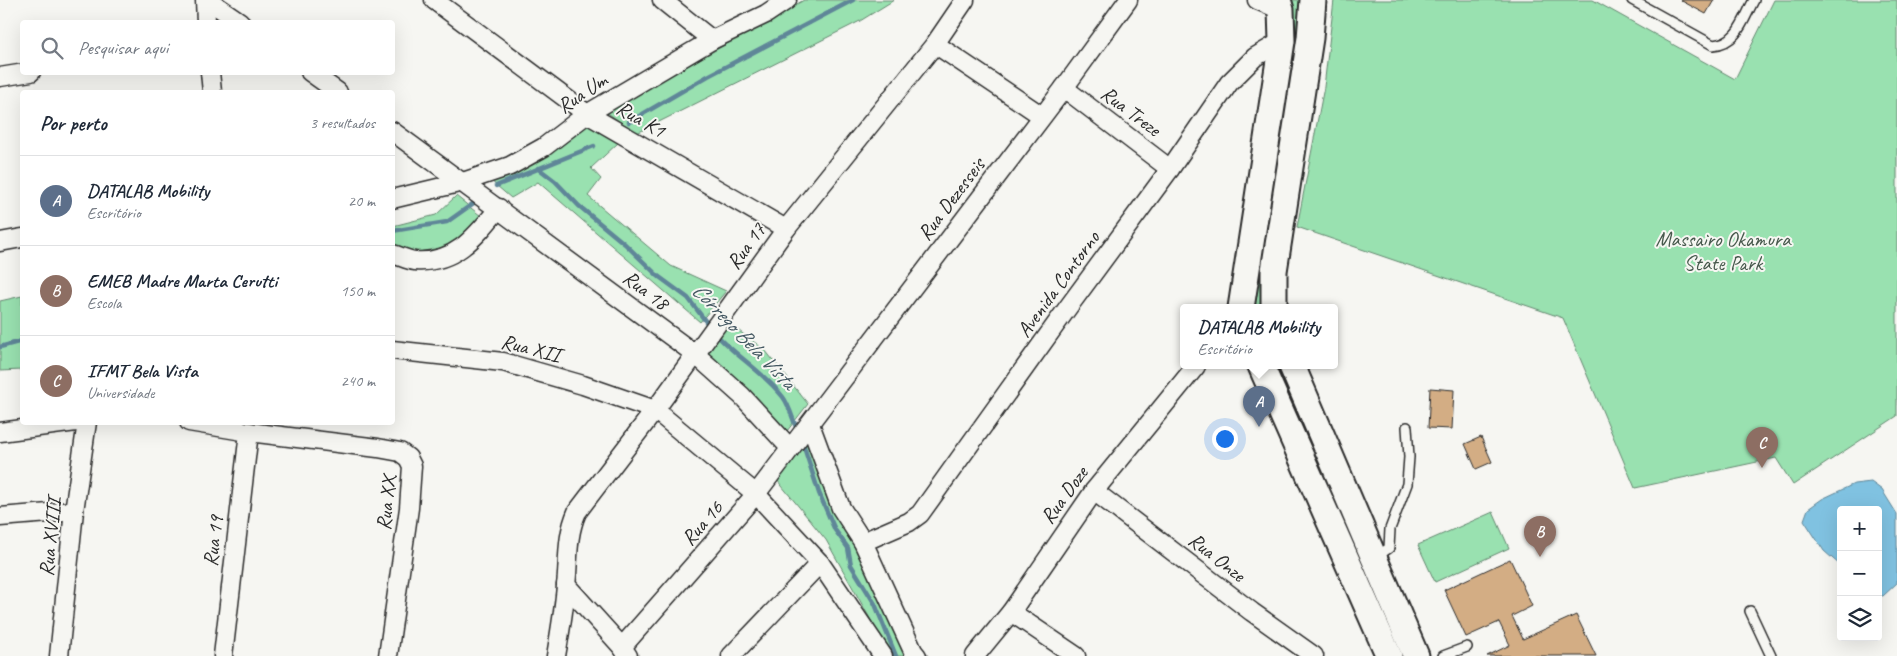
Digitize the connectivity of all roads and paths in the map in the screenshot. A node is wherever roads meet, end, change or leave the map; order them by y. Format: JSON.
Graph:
{"nodes":[{"id":1,"x":207,"y":0,"type":"edge"},
{"id":2,"x":434,"y":0,"type":"edge"},
{"id":3,"x":662,"y":0,"type":"edge"},
{"id":4,"x":787,"y":0,"type":"edge"},
{"id":5,"x":965,"y":0,"type":"edge"},
{"id":6,"x":1128,"y":0,"type":"edge"},
{"id":7,"x":1257,"y":0,"type":"edge"},
{"id":8,"x":1313,"y":0,"type":"edge"},
{"id":9,"x":1632,"y":0,"type":"edge"},
{"id":10,"x":1754,"y":0,"type":"edge"},
{"id":11,"x":1280,"y":5,"type":"edge"},
{"id":12,"x":206,"y":20,"type":"edge"},
{"id":13,"x":237,"y":20,"type":"edge"},
{"id":14,"x":712,"y":40,"type":"junction"},
{"id":15,"x":1282,"y":41,"type":"junction"},
{"id":16,"x":935,"y":44,"type":"junction"},
{"id":17,"x":20,"y":74,"type":"edge"},
{"id":18,"x":210,"y":75,"type":"edge"},
{"id":19,"x":314,"y":75,"type":"edge"},
{"id":20,"x":0,"y":77,"type":"edge"},
{"id":21,"x":1064,"y":88,"type":"junction"},
{"id":22,"x":212,"y":90,"type":"edge"},
{"id":23,"x":335,"y":90,"type":"edge"},
{"id":24,"x":587,"y":114,"type":"junction"},
{"id":25,"x":1042,"y":116,"type":"junction"},
{"id":26,"x":395,"y":134,"type":"edge"},
{"id":27,"x":1170,"y":169,"type":"junction"},
{"id":28,"x":463,"y":182,"type":"junction"},
{"id":29,"x":395,"y":198,"type":"edge"},
{"id":30,"x":499,"y":208,"type":"junction"},
{"id":31,"x":786,"y":230,"type":"junction"},
{"id":32,"x":20,"y":238,"type":"edge"},
{"id":33,"x":0,"y":242,"type":"edge"},
{"id":34,"x":395,"y":255,"type":"edge"},
{"id":35,"x":1242,"y":304,"type":"edge"},
{"id":36,"x":1274,"y":304,"type":"edge"},
{"id":37,"x":395,"y":350,"type":"edge"},
{"id":38,"x":695,"y":354,"type":"junction"},
{"id":39,"x":1194,"y":369,"type":"edge"},
{"id":40,"x":1262,"y":369,"type":"edge"},
{"id":41,"x":1293,"y":369,"type":"edge"},
{"id":42,"x":655,"y":410,"type":"junction"},
{"id":43,"x":53,"y":425,"type":"edge"},
{"id":44,"x":87,"y":425,"type":"edge"},
{"id":45,"x":207,"y":425,"type":"edge"},
{"id":46,"x":808,"y":426,"type":"junction"},
{"id":47,"x":1407,"y":427,"type":"dead end"},
{"id":48,"x":0,"y":432,"type":"edge"},
{"id":49,"x":249,"y":432,"type":"junction"},
{"id":50,"x":792,"y":446,"type":"junction"},
{"id":51,"x":1094,"y":490,"type":"junction"},
{"id":52,"x":756,"y":494,"type":"junction"},
{"id":53,"x":74,"y":511,"type":"junction"},
{"id":54,"x":0,"y":517,"type":"edge"},
{"id":55,"x":863,"y":542,"type":"junction"},
{"id":56,"x":1374,"y":558,"type":"junction"},
{"id":57,"x":820,"y":563,"type":"junction"},
{"id":58,"x":566,"y":585,"type":"junction"},
{"id":59,"x":1750,"y":611,"type":"dead end"},
{"id":60,"x":1011,"y":612,"type":"junction"},
{"id":61,"x":1467,"y":647,"type":"dead end"},
{"id":62,"x":625,"y":652,"type":"edge"},
{"id":63,"x":60,"y":656,"type":"edge"},
{"id":64,"x":223,"y":656,"type":"edge"},
{"id":65,"x":388,"y":656,"type":"edge"},
{"id":66,"x":556,"y":656,"type":"edge"},
{"id":67,"x":731,"y":656,"type":"edge"},
{"id":68,"x":883,"y":656,"type":"edge"},
{"id":69,"x":917,"y":656,"type":"edge"},
{"id":70,"x":975,"y":656,"type":"edge"},
{"id":71,"x":1076,"y":656,"type":"edge"},
{"id":72,"x":1314,"y":656,"type":"edge"},
{"id":73,"x":1388,"y":656,"type":"edge"},
{"id":74,"x":1416,"y":656,"type":"edge"},
{"id":75,"x":1443,"y":656,"type":"edge"},
{"id":76,"x":1771,"y":656,"type":"edge"}],
"edges":[{"from":1,"to":12,"type":"street"},
{"from":1,"to":13,"type":"street"},
{"from":2,"to":24,"type":"street","name":"Rua K1"},
{"from":3,"to":14,"type":"street"},
{"from":4,"to":14,"type":"street","name":"Rua Um"},
{"from":5,"to":16,"type":"street","name":"Rua 17"},
{"from":6,"to":21,"type":"street","name":"Rua Dezesseis"},
{"from":7,"to":11,"type":"street"},
{"from":8,"to":36,"type":"main road"},
{"from":9,"to":10,"type":"lane"},
{"from":11,"to":15,"type":"main road"},
{"from":14,"to":24,"type":"street","name":"Rua Um"},
{"from":15,"to":27,"type":"street","name":"Avenida Contorno"},
{"from":15,"to":35,"type":"main road"},
{"from":16,"to":25,"type":"street"},
{"from":16,"to":31,"type":"street","name":"Rua 17"},
{"from":17,"to":20,"type":"street"},
{"from":18,"to":22,"type":"street"},
{"from":19,"to":23,"type":"street"},
{"from":21,"to":25,"type":"street","name":"Rua Dezesseis"},
{"from":21,"to":27,"type":"street","name":"Rua Treze"},
{"from":24,"to":28,"type":"street","name":"Rua Um"},
{"from":24,"to":31,"type":"street","name":"Rua K1"},
{"from":25,"to":46,"type":"street","name":"Rua Dezesseis"},
{"from":26,"to":28,"type":"street","name":"Rua 18"},
{"from":27,"to":55,"type":"street","name":"Avenida Contorno"},
{"from":28,"to":29,"type":"street","name":"Rua Um"},
{"from":28,"to":30,"type":"street","name":"Rua 18"},
{"from":30,"to":34,"type":"street"},
{"from":30,"to":38,"type":"street","name":"Rua 18"},
{"from":31,"to":38,"type":"street","name":"Rua 17"},
{"from":32,"to":33,"type":"street"},
{"from":37,"to":42,"type":"street","name":"Rua XII"},
{"from":38,"to":42,"type":"street","name":"Rua 17"},
{"from":38,"to":50,"type":"street","name":"Rua 18"},
{"from":39,"to":51,"type":"street","name":"Rua Doze"},
{"from":40,"to":73,"type":"main road"},
{"from":41,"to":56,"type":"main road"},
{"from":42,"to":52,"type":"street"},
{"from":42,"to":58,"type":"street","name":"Rua 17"},
{"from":43,"to":48,"type":"street"},
{"from":44,"to":53,"type":"street","name":"Rua XVIII"},
{"from":45,"to":49,"type":"street","name":"Rua XX"},
{"from":46,"to":50,"type":"street","name":"Rua 16"},
{"from":46,"to":55,"type":"street"},
{"from":47,"to":56,"type":"lane"},
{"from":49,"to":64,"type":"street","name":"Rua 19"},
{"from":49,"to":65,"type":"street","name":"Rua XX"},
{"from":50,"to":52,"type":"street","name":"Rua 16"},
{"from":51,"to":60,"type":"street","name":"Rua Doze"},
{"from":51,"to":72,"type":"street","name":"Rua Onze"},
{"from":52,"to":57,"type":"street"},
{"from":52,"to":62,"type":"street","name":"Rua 16"},
{"from":53,"to":54,"type":"street"},
{"from":53,"to":63,"type":"street","name":"Rua XVIII"},
{"from":55,"to":69,"type":"street"},
{"from":56,"to":74,"type":"main road"},
{"from":57,"to":67,"type":"street"},
{"from":57,"to":68,"type":"street"},
{"from":58,"to":62,"type":"street"},
{"from":58,"to":66,"type":"street","name":"Rua 17"},
{"from":59,"to":76,"type":"lane"},
{"from":60,"to":70,"type":"street","name":"Rua Doze"},
{"from":60,"to":71,"type":"street"},
{"from":61,"to":75,"type":"lane"}]}
